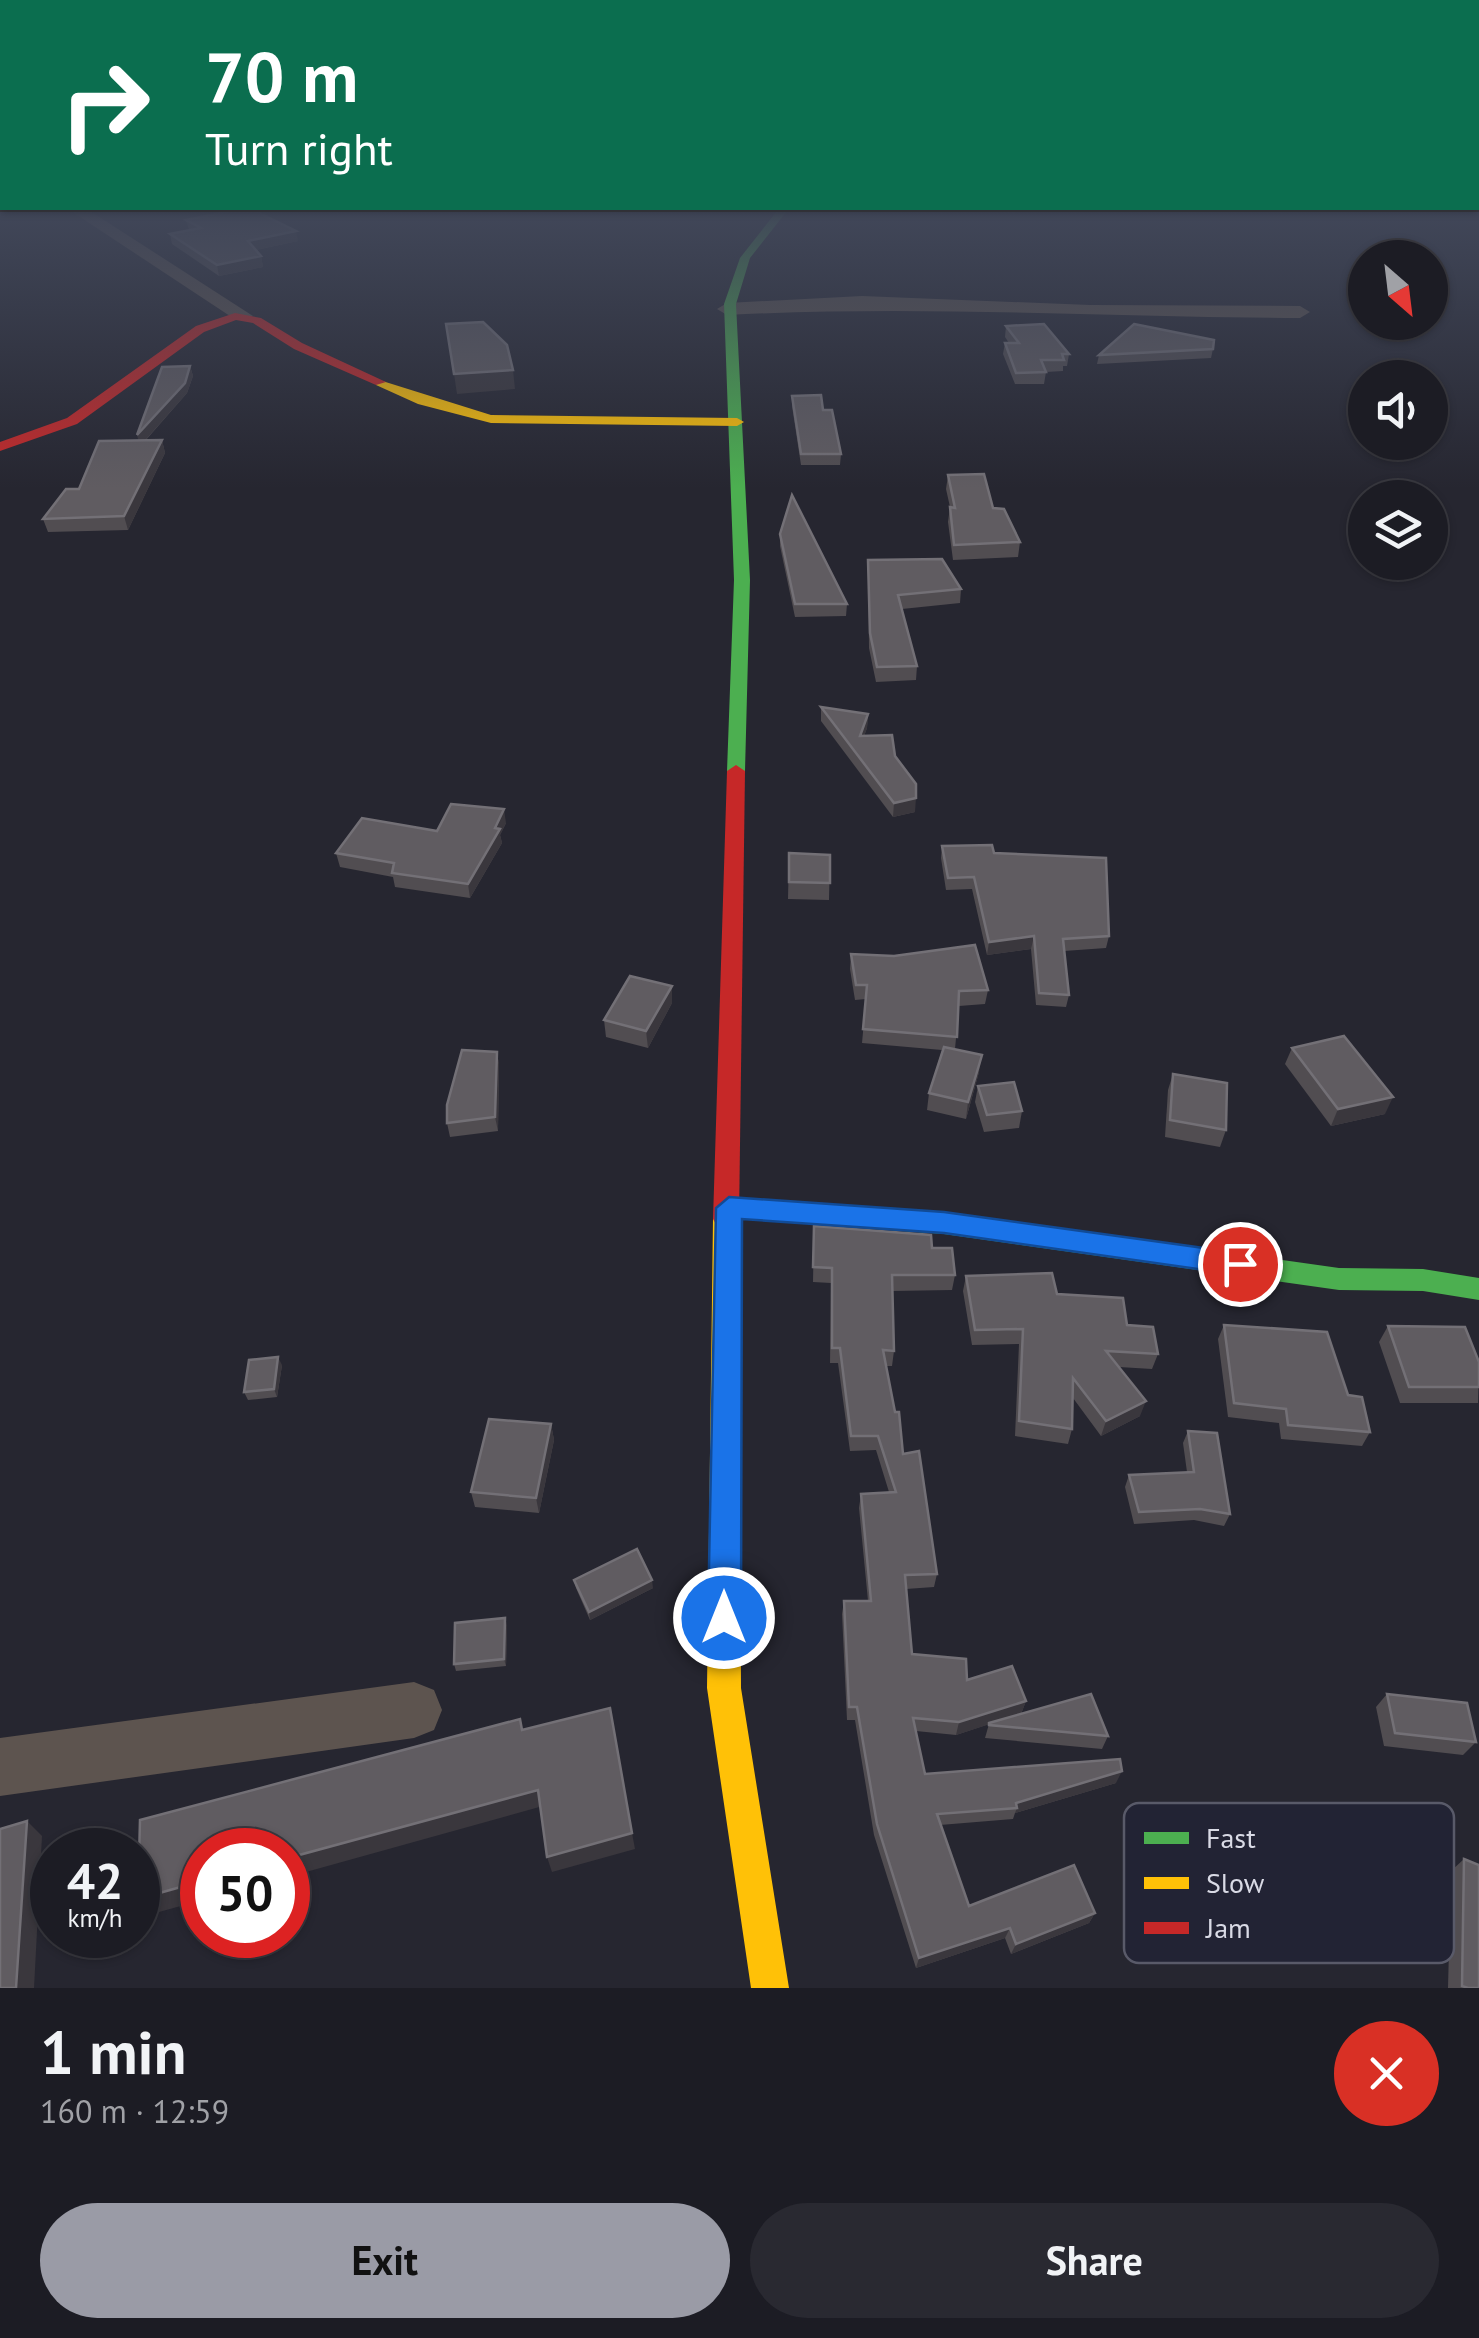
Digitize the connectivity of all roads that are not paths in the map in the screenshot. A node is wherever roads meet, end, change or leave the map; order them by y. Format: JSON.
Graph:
{"nodes":[{"id":1,"x":224,"y":304,"type":"edge"},
{"id":2,"x":727,"y":304,"type":"edge"},
{"id":3,"x":828,"y":304,"type":"edge"},
{"id":4,"x":902,"y":304,"type":"edge"},
{"id":5,"x":726,"y":309,"type":"junction"},
{"id":6,"x":1300,"y":312,"type":"dead end"},
{"id":7,"x":243,"y":316,"type":"junction"},
{"id":8,"x":737,"y":422,"type":"junction"},
{"id":9,"x":0,"y":447,"type":"edge"},
{"id":10,"x":729,"y":1208,"type":"junction"},
{"id":11,"x":1479,"y":1289,"type":"edge"},
{"id":12,"x":414,"y":1710,"type":"dead end"},
{"id":13,"x":0,"y":1767,"type":"edge"},
{"id":14,"x":770,"y":1988,"type":"edge"}],
"edges":[{"from":1,"to":7,"type":"street"},
{"from":2,"to":5,"type":"main road"},
{"from":3,"to":5,"type":"street"},
{"from":4,"to":6,"type":"street"},
{"from":5,"to":8,"type":"main road"},
{"from":7,"to":8,"type":"main road"},
{"from":7,"to":9,"type":"main road"},
{"from":8,"to":10,"type":"main road"},
{"from":10,"to":11,"type":"main road"},
{"from":10,"to":14,"type":"main road"},
{"from":12,"to":13,"type":"street"}]}
